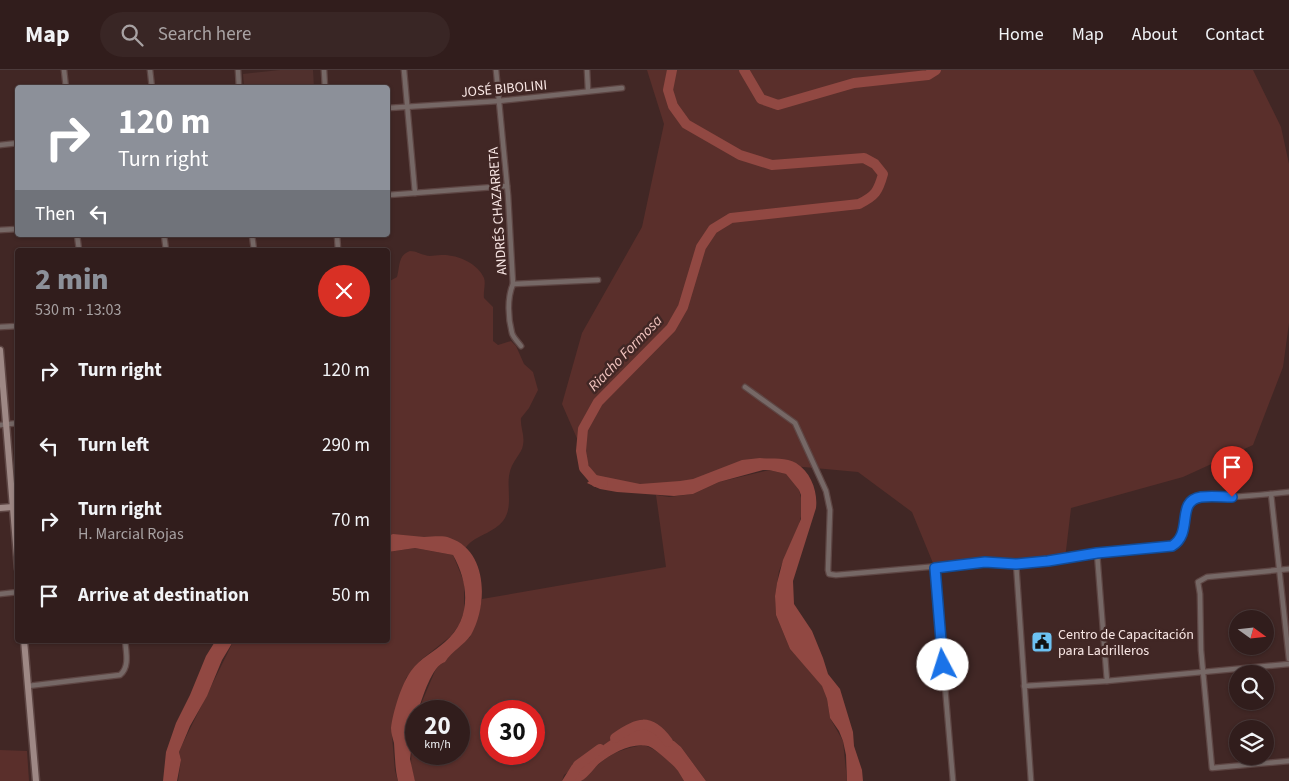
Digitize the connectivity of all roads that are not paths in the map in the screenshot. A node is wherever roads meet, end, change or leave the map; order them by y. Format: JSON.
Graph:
{"nodes":[{"id":1,"x":64,"y":70,"type":"edge"},
{"id":2,"x":150,"y":70,"type":"edge"},
{"id":3,"x":238,"y":70,"type":"edge"},
{"id":4,"x":324,"y":70,"type":"edge"},
{"id":5,"x":404,"y":70,"type":"edge"},
{"id":6,"x":496,"y":70,"type":"edge"},
{"id":7,"x":587,"y":70,"type":"edge"},
{"id":8,"x":66,"y":85,"type":"edge"},
{"id":9,"x":152,"y":85,"type":"edge"},
{"id":10,"x":239,"y":85,"type":"edge"},
{"id":11,"x":326,"y":85,"type":"edge"},
{"id":12,"x":622,"y":88,"type":"dead end"},
{"id":13,"x":588,"y":90,"type":"junction"},
{"id":14,"x":499,"y":100,"type":"junction"},
{"id":15,"x":408,"y":107,"type":"junction"},
{"id":16,"x":390,"y":108,"type":"edge"},
{"id":17,"x":15,"y":143,"type":"edge"},
{"id":18,"x":0,"y":145,"type":"edge"},
{"id":19,"x":507,"y":186,"type":"junction"},
{"id":20,"x":415,"y":193,"type":"junction"},
{"id":21,"x":390,"y":195,"type":"edge"},
{"id":22,"x":15,"y":229,"type":"edge"},
{"id":23,"x":0,"y":230,"type":"edge"},
{"id":24,"x":598,"y":280,"type":"dead end"},
{"id":25,"x":513,"y":284,"type":"junction"},
{"id":26,"x":15,"y":326,"type":"edge"},
{"id":27,"x":0,"y":327,"type":"edge"},
{"id":28,"x":521,"y":346,"type":"dead end"},
{"id":29,"x":0,"y":350,"type":"edge"},
{"id":30,"x":745,"y":388,"type":"dead end"},
{"id":31,"x":3,"y":424,"type":"edge"},
{"id":32,"x":1289,"y":492,"type":"edge"},
{"id":33,"x":1271,"y":494,"type":"junction"},
{"id":34,"x":15,"y":507,"type":"edge"},
{"id":35,"x":0,"y":508,"type":"edge"},
{"id":36,"x":1097,"y":553,"type":"junction"},
{"id":37,"x":1016,"y":564,"type":"junction"},
{"id":38,"x":935,"y":568,"type":"junction"},
{"id":39,"x":1289,"y":569,"type":"edge"},
{"id":40,"x":1280,"y":570,"type":"junction"},
{"id":41,"x":15,"y":592,"type":"edge"},
{"id":42,"x":0,"y":594,"type":"edge"},
{"id":43,"x":24,"y":643,"type":"edge"},
{"id":44,"x":125,"y":643,"type":"edge"},
{"id":45,"x":1289,"y":659,"type":"edge"},
{"id":46,"x":1289,"y":664,"type":"edge"},
{"id":47,"x":1203,"y":672,"type":"junction"},
{"id":48,"x":1107,"y":681,"type":"junction"},
{"id":49,"x":28,"y":686,"type":"junction"},
{"id":50,"x":1024,"y":686,"type":"junction"},
{"id":51,"x":1289,"y":761,"type":"edge"},
{"id":52,"x":36,"y":781,"type":"edge"},
{"id":53,"x":953,"y":781,"type":"edge"},
{"id":54,"x":1031,"y":781,"type":"edge"}],
"edges":[{"from":1,"to":8,"type":"street"},
{"from":2,"to":9,"type":"street"},
{"from":3,"to":10,"type":"street"},
{"from":4,"to":11,"type":"street"},
{"from":5,"to":15,"type":"street"},
{"from":6,"to":14,"type":"street","name":"ANDRÉS CHAZARRETA"},
{"from":7,"to":13,"type":"street"},
{"from":12,"to":13,"type":"street","name":"JOSÉ BIBOLINI"},
{"from":13,"to":14,"type":"street","name":"JOSÉ BIBOLINI"},
{"from":14,"to":15,"type":"street","name":"JOSÉ BIBOLINI"},
{"from":14,"to":19,"type":"street","name":"ANDRÉS CHAZARRETA"},
{"from":15,"to":16,"type":"street","name":"JOSÉ BIBOLINI"},
{"from":15,"to":20,"type":"street"},
{"from":17,"to":18,"type":"street"},
{"from":19,"to":20,"type":"street"},
{"from":19,"to":25,"type":"street","name":"ANDRÉS CHAZARRETA"},
{"from":20,"to":21,"type":"street"},
{"from":22,"to":23,"type":"street"},
{"from":24,"to":25,"type":"street"},
{"from":25,"to":28,"type":"street","name":"ANDRÉS CHAZARRETA"},
{"from":26,"to":27,"type":"street"},
{"from":29,"to":31,"type":"main road"},
{"from":30,"to":38,"type":"street"},
{"from":31,"to":34,"type":"main road"},
{"from":32,"to":33,"type":"street"},
{"from":33,"to":36,"type":"street"},
{"from":33,"to":40,"type":"street"},
{"from":34,"to":35,"type":"main road"},
{"from":36,"to":37,"type":"street"},
{"from":36,"to":48,"type":"street"},
{"from":37,"to":38,"type":"street"},
{"from":37,"to":50,"type":"street"},
{"from":38,"to":53,"type":"street"},
{"from":39,"to":40,"type":"street"},
{"from":40,"to":45,"type":"street"},
{"from":40,"to":47,"type":"street"},
{"from":41,"to":42,"type":"street"},
{"from":43,"to":49,"type":"main road"},
{"from":44,"to":49,"type":"street"},
{"from":46,"to":47,"type":"street"},
{"from":47,"to":48,"type":"street"},
{"from":47,"to":51,"type":"street"},
{"from":48,"to":50,"type":"street"},
{"from":49,"to":52,"type":"main road"},
{"from":50,"to":54,"type":"street"}]}
